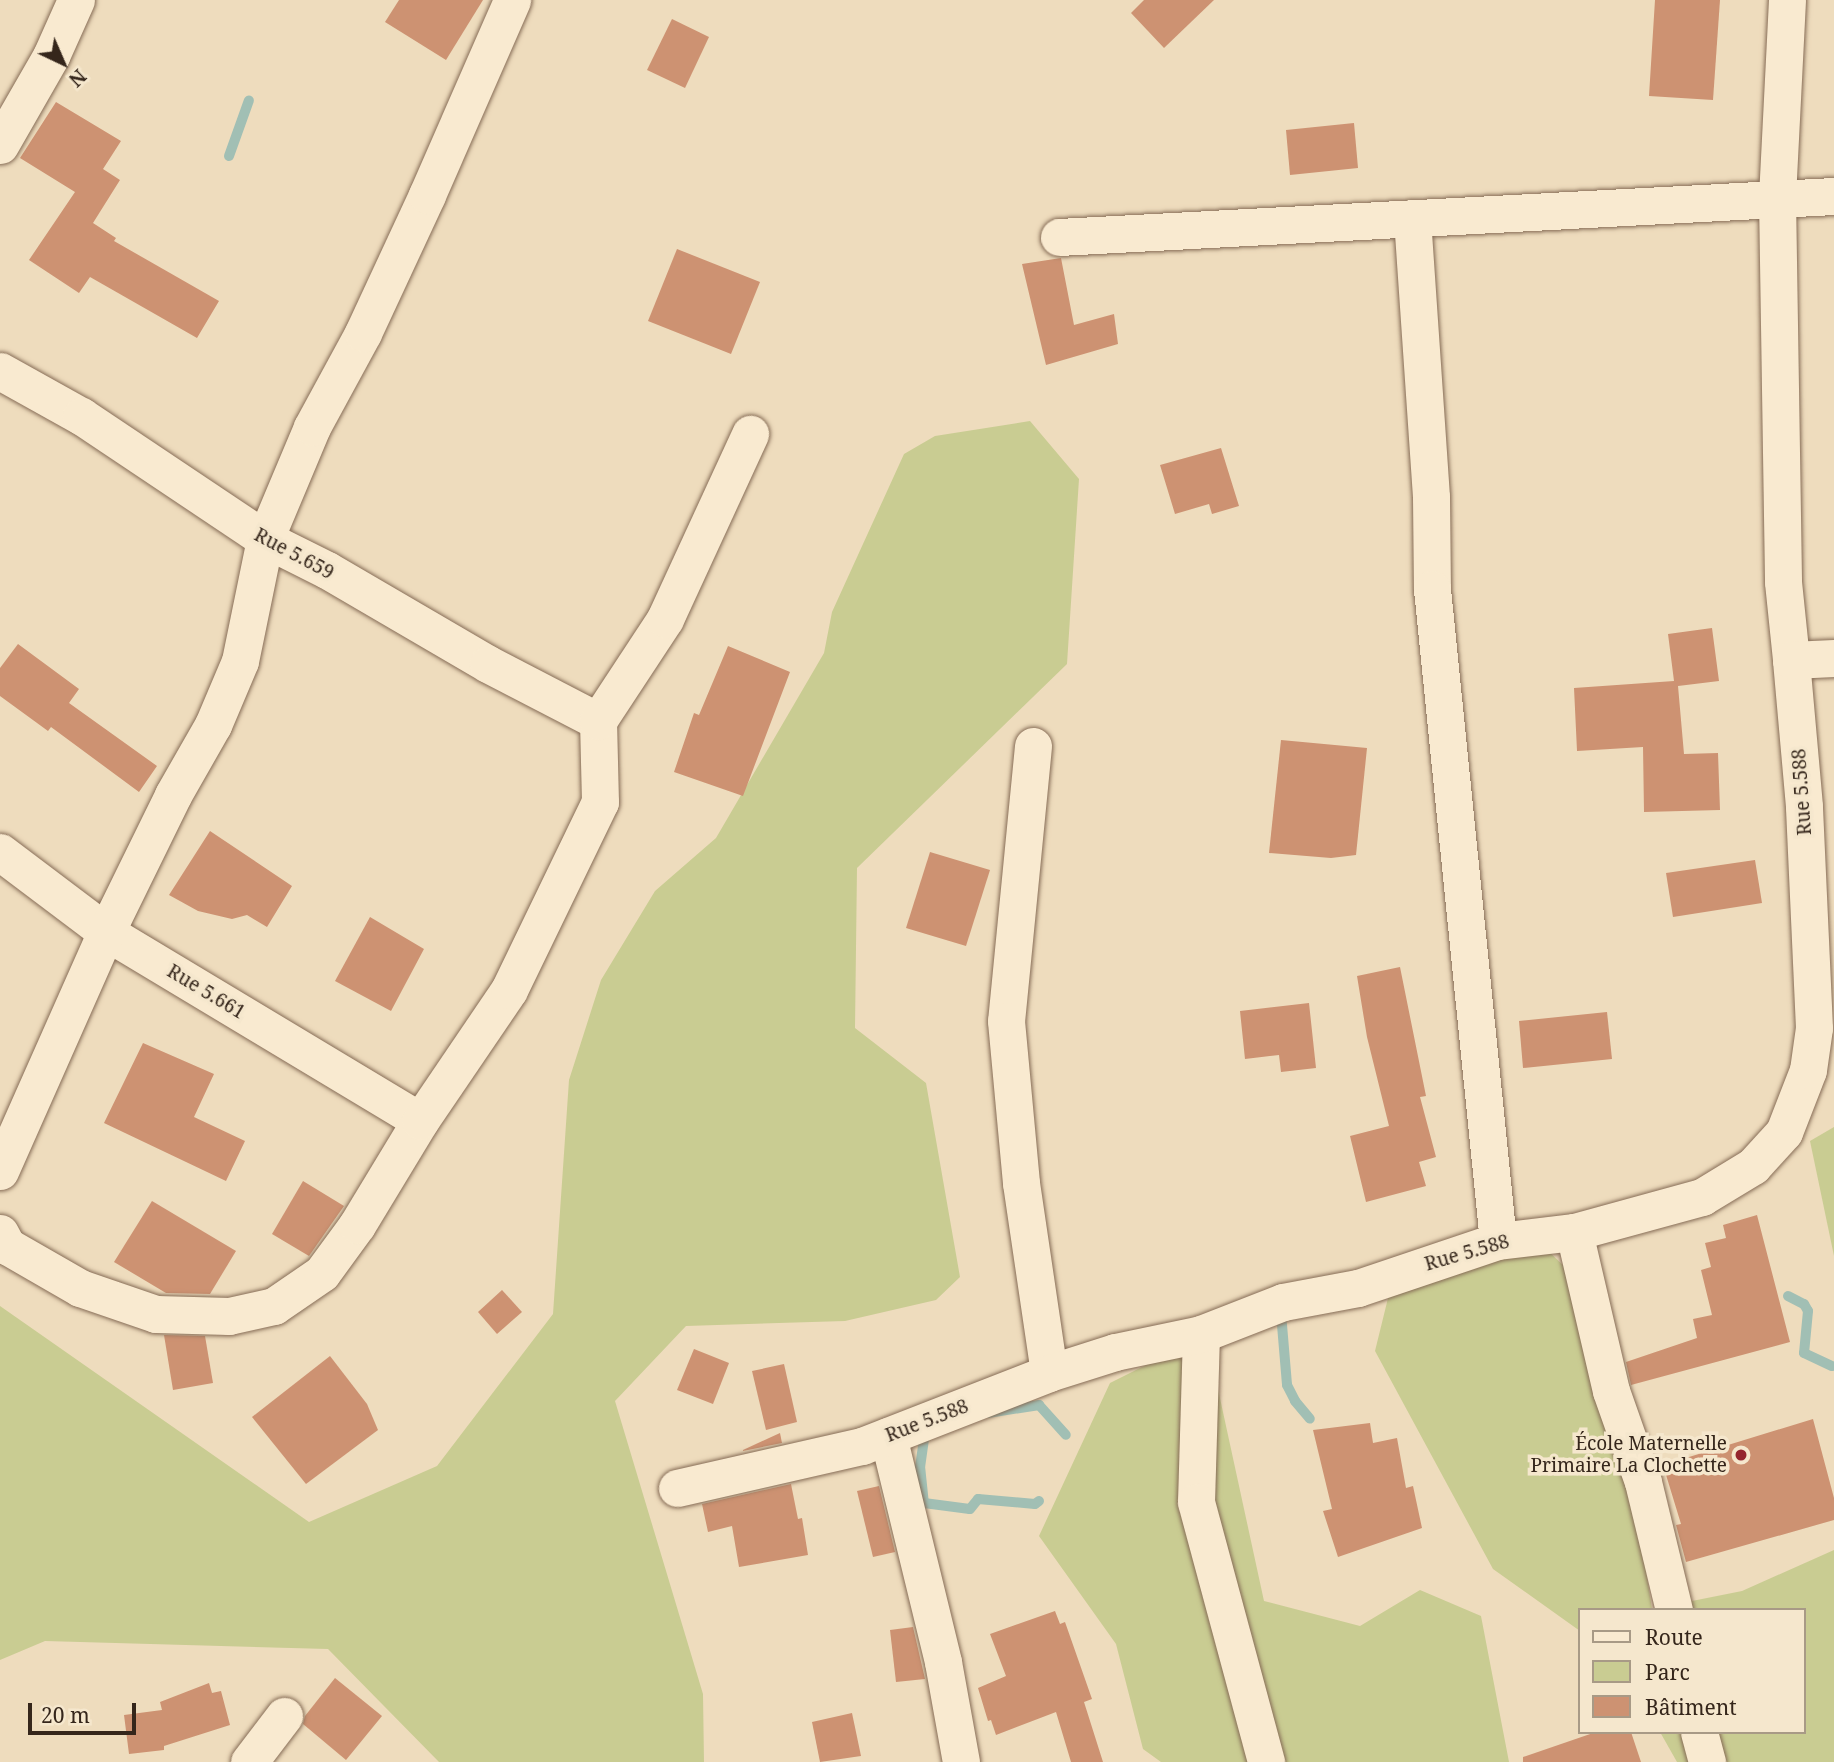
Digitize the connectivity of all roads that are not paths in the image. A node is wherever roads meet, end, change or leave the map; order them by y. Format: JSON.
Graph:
{"nodes":[{"id":1,"x":76,"y":0,"type":"edge"},
{"id":2,"x":512,"y":0,"type":"edge"},
{"id":3,"x":1787,"y":0,"type":"edge"},
{"id":4,"x":0,"y":145,"type":"edge"},
{"id":5,"x":1834,"y":196,"type":"edge"},
{"id":6,"x":1777,"y":197,"type":"junction"},
{"id":7,"x":1412,"y":218,"type":"junction"},
{"id":8,"x":1059,"y":237,"type":"dead end"},
{"id":9,"x":0,"y":371,"type":"edge"},
{"id":10,"x":750,"y":434,"type":"dead end"},
{"id":11,"x":265,"y":539,"type":"junction"},
{"id":12,"x":1834,"y":658,"type":"edge"},
{"id":13,"x":1791,"y":660,"type":"junction"},
{"id":14,"x":598,"y":721,"type":"junction"},
{"id":15,"x":1033,"y":746,"type":"dead end"},
{"id":16,"x":0,"y":852,"type":"edge"},
{"id":17,"x":106,"y":932,"type":"junction"},
{"id":18,"x":420,"y":1121,"type":"junction"},
{"id":19,"x":0,"y":1171,"type":"edge"},
{"id":20,"x":1574,"y":1232,"type":"junction"},
{"id":21,"x":0,"y":1233,"type":"edge"},
{"id":22,"x":1498,"y":1241,"type":"junction"},
{"id":23,"x":1202,"y":1334,"type":"junction"},
{"id":24,"x":1049,"y":1373,"type":"junction"},
{"id":25,"x":888,"y":1436,"type":"junction"},
{"id":26,"x":677,"y":1488,"type":"dead end"},
{"id":27,"x":1674,"y":1608,"type":"edge"},
{"id":28,"x":284,"y":1716,"type":"dead end"},
{"id":29,"x":1700,"y":1734,"type":"edge"},
{"id":30,"x":249,"y":1762,"type":"edge"},
{"id":31,"x":961,"y":1762,"type":"edge"},
{"id":32,"x":1266,"y":1762,"type":"edge"},
{"id":33,"x":1707,"y":1762,"type":"edge"}],
"edges":[{"from":1,"to":4,"type":"street"},
{"from":2,"to":11,"type":"street"},
{"from":3,"to":6,"type":"street","name":"Rue 5.588"},
{"from":5,"to":6,"type":"street"},
{"from":6,"to":7,"type":"street"},
{"from":6,"to":13,"type":"street","name":"Rue 5.588"},
{"from":7,"to":8,"type":"street"},
{"from":7,"to":22,"type":"street"},
{"from":9,"to":11,"type":"street","name":"Rue 5.659"},
{"from":10,"to":14,"type":"street"},
{"from":11,"to":14,"type":"street","name":"Rue 5.659"},
{"from":11,"to":17,"type":"street"},
{"from":12,"to":13,"type":"street"},
{"from":13,"to":20,"type":"street","name":"Rue 5.588"},
{"from":14,"to":18,"type":"street"},
{"from":15,"to":24,"type":"street"},
{"from":16,"to":17,"type":"street","name":"Rue 5.661"},
{"from":17,"to":18,"type":"street","name":"Rue 5.661"},
{"from":17,"to":19,"type":"street"},
{"from":18,"to":21,"type":"street"},
{"from":20,"to":22,"type":"street","name":"Rue 5.588"},
{"from":20,"to":27,"type":"street"},
{"from":22,"to":23,"type":"street","name":"Rue 5.588"},
{"from":23,"to":24,"type":"street","name":"Rue 5.588"},
{"from":23,"to":32,"type":"street"},
{"from":24,"to":25,"type":"street","name":"Rue 5.588"},
{"from":25,"to":26,"type":"street","name":"Rue 5.588"},
{"from":25,"to":31,"type":"street"},
{"from":28,"to":30,"type":"street"},
{"from":29,"to":33,"type":"street"}]}
